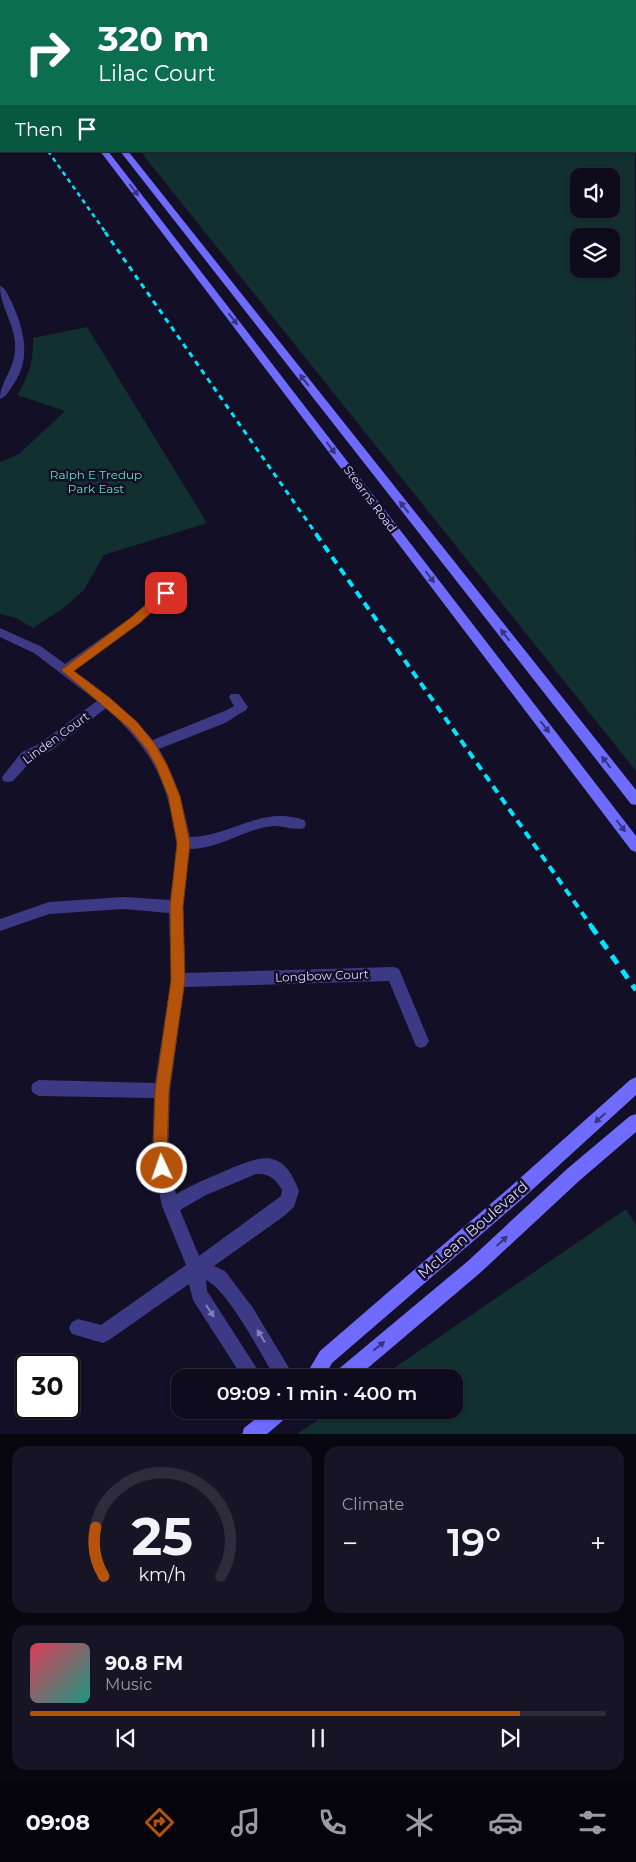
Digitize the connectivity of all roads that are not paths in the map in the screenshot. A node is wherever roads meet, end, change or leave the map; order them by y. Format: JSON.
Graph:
{"nodes":[{"id":1,"x":105,"y":152,"type":"edge"},
{"id":2,"x":125,"y":152,"type":"edge"},
{"id":3,"x":0,"y":289,"type":"edge"},
{"id":4,"x":4,"y":304,"type":"edge"},
{"id":5,"x":0,"y":396,"type":"edge"},
{"id":6,"x":166,"y":593,"type":"dead end"},
{"id":7,"x":0,"y":632,"type":"edge"},
{"id":8,"x":66,"y":670,"type":"junction"},
{"id":9,"x":234,"y":697,"type":"dead end"},
{"id":10,"x":106,"y":701,"type":"junction"},
{"id":11,"x":151,"y":747,"type":"junction"},
{"id":12,"x":8,"y":777,"type":"dead end"},
{"id":13,"x":636,"y":800,"type":"edge"},
{"id":14,"x":299,"y":824,"type":"dead end"},
{"id":15,"x":184,"y":843,"type":"junction"},
{"id":16,"x":636,"y":846,"type":"edge"},
{"id":17,"x":176,"y":907,"type":"junction"},
{"id":18,"x":0,"y":925,"type":"edge"},
{"id":19,"x":178,"y":980,"type":"junction"},
{"id":20,"x":421,"y":1041,"type":"dead end"},
{"id":21,"x":636,"y":1085,"type":"edge"},
{"id":22,"x":40,"y":1088,"type":"dead end"},
{"id":23,"x":162,"y":1091,"type":"junction"},
{"id":24,"x":636,"y":1122,"type":"edge"},
{"id":25,"x":170,"y":1206,"type":"junction"},
{"id":26,"x":196,"y":1266,"type":"junction"},
{"id":27,"x":78,"y":1328,"type":"dead end"},
{"id":28,"x":248,"y":1369,"type":"edge"},
{"id":29,"x":281,"y":1369,"type":"edge"},
{"id":30,"x":319,"y":1369,"type":"edge"},
{"id":31,"x":352,"y":1369,"type":"edge"},
{"id":32,"x":270,"y":1419,"type":"edge"},
{"id":33,"x":251,"y":1434,"type":"edge"}],
"edges":[{"from":1,"to":16,"type":"main road","name":"Stearns Road","one_way":true},
{"from":13,"to":2,"type":"main road","name":"Stearns Road","one_way":true},
{"from":3,"to":4,"type":"street"},
{"from":4,"to":5,"type":"street"},
{"from":6,"to":8,"type":"street"},
{"from":7,"to":8,"type":"street"},
{"from":8,"to":10,"type":"street"},
{"from":9,"to":11,"type":"street"},
{"from":10,"to":11,"type":"street"},
{"from":10,"to":12,"type":"street","name":"Linden Court"},
{"from":11,"to":15,"type":"street"},
{"from":14,"to":15,"type":"street"},
{"from":15,"to":17,"type":"street"},
{"from":17,"to":18,"type":"street"},
{"from":17,"to":19,"type":"street"},
{"from":19,"to":20,"type":"street","name":"Longbow Court"},
{"from":19,"to":23,"type":"street"},
{"from":21,"to":30,"type":"main road","name":"McLean Boulevard","one_way":true},
{"from":22,"to":23,"type":"street"},
{"from":23,"to":25,"type":"street"},
{"from":31,"to":24,"type":"main road","name":"McLean Boulevard","one_way":true},
{"from":25,"to":26,"type":"street"},
{"from":25,"to":26,"type":"street"},
{"from":26,"to":27,"type":"street"},
{"from":26,"to":28,"type":"street","one_way":true},
{"from":29,"to":26,"type":"street","one_way":true},
{"from":32,"to":33,"type":"main road"}]}
